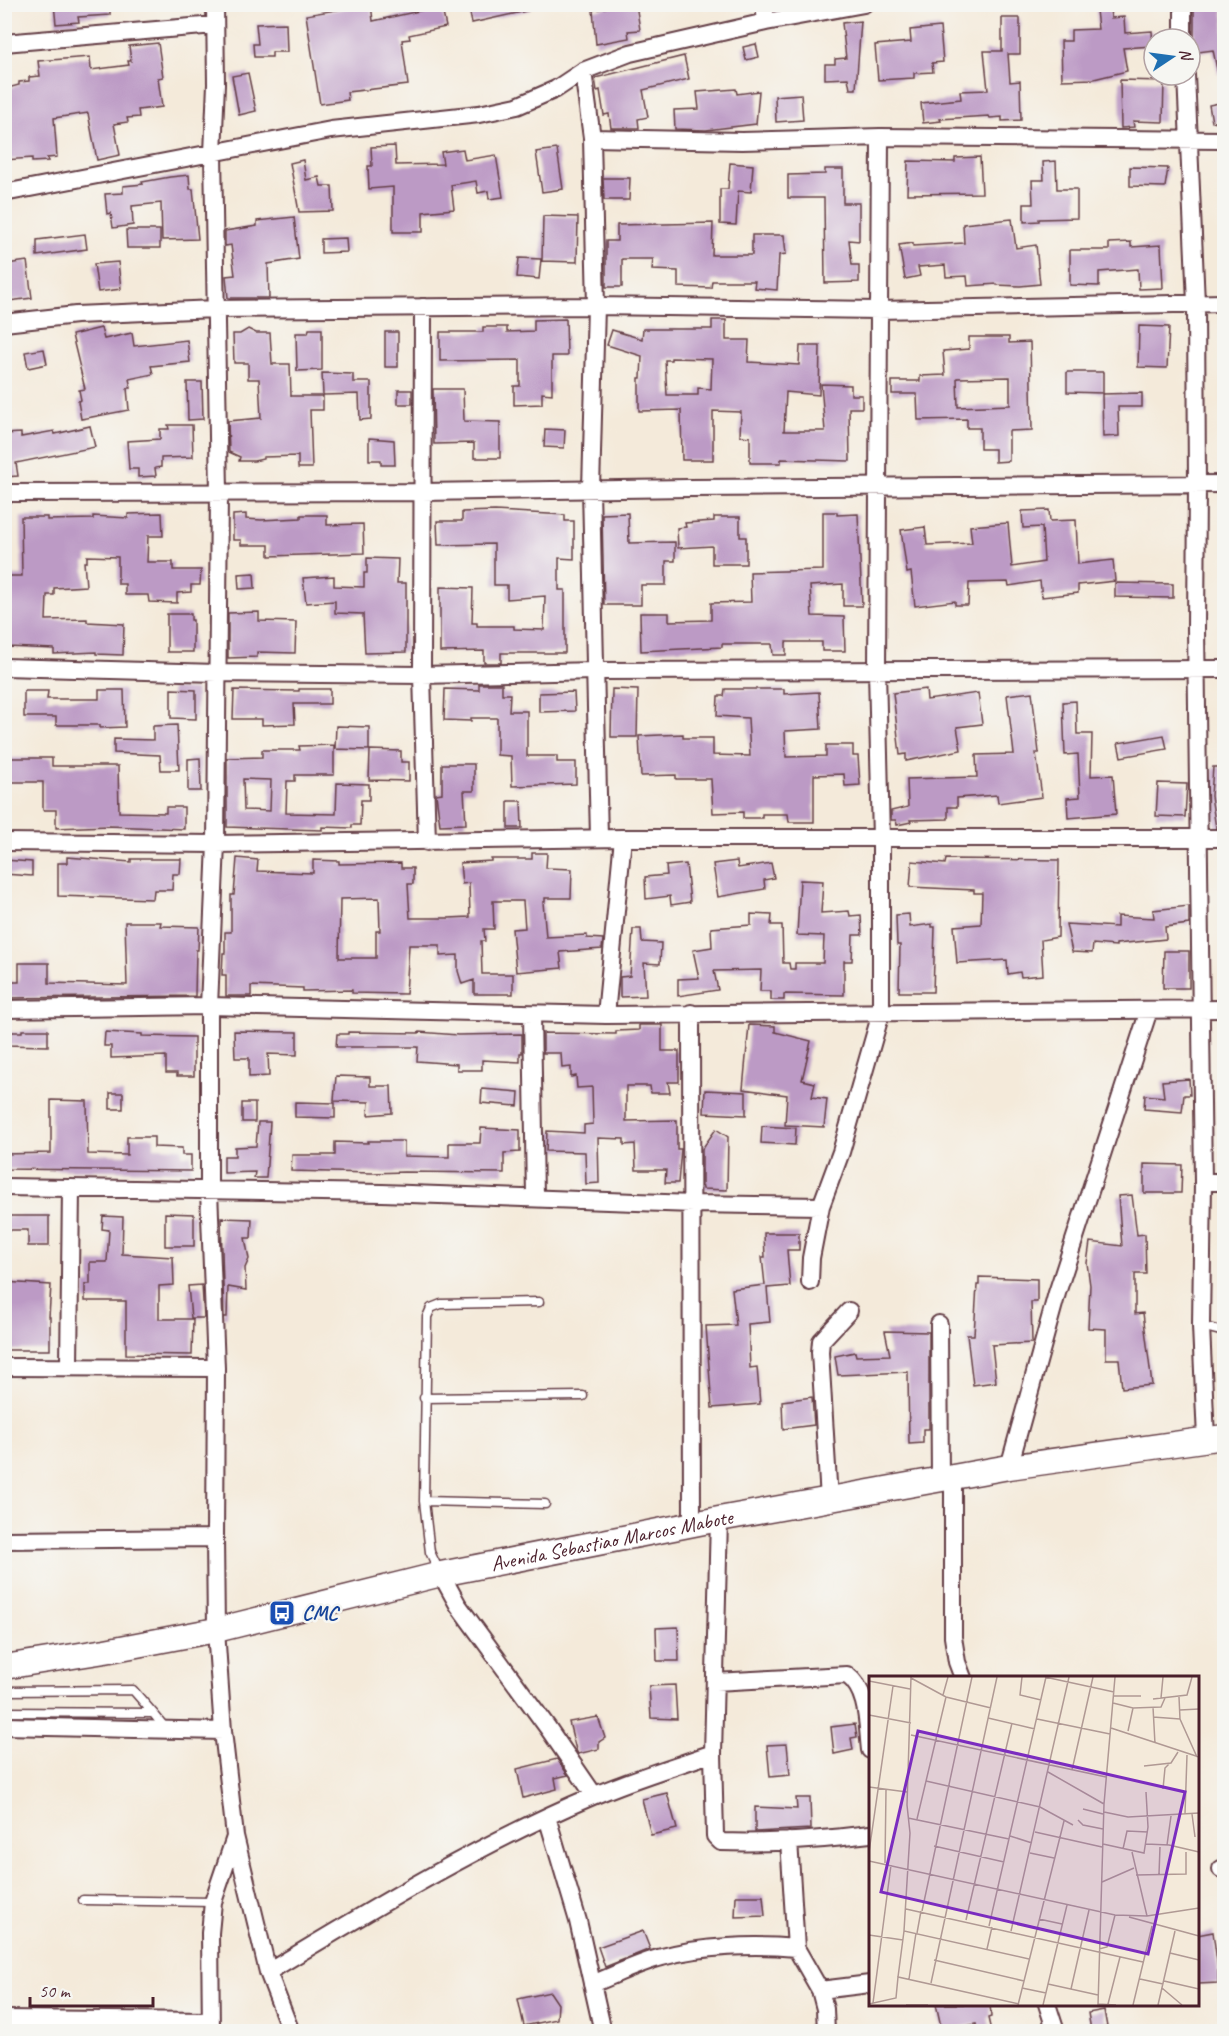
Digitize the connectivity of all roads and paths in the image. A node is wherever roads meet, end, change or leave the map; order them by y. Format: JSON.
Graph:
{"nodes":[{"id":1,"x":215,"y":4,"type":"edge"},
{"id":2,"x":764,"y":4,"type":"edge"},
{"id":3,"x":864,"y":4,"type":"edge"},
{"id":4,"x":1184,"y":4,"type":"edge"},
{"id":5,"x":766,"y":22,"type":"junction"},
{"id":6,"x":215,"y":25,"type":"junction"},
{"id":7,"x":1183,"y":27,"type":"edge"},
{"id":8,"x":4,"y":43,"type":"edge"},
{"id":9,"x":583,"y":71,"type":"junction"},
{"id":10,"x":1187,"y":87,"type":"edge"},
{"id":11,"x":880,"y":137,"type":"junction"},
{"id":12,"x":592,"y":138,"type":"junction"},
{"id":13,"x":1224,"y":140,"type":"edge"},
{"id":14,"x":1190,"y":141,"type":"junction"},
{"id":15,"x":213,"y":153,"type":"junction"},
{"id":16,"x":4,"y":193,"type":"edge"},
{"id":17,"x":1196,"y":303,"type":"junction"},
{"id":18,"x":1224,"y":303,"type":"edge"},
{"id":19,"x":596,"y":306,"type":"junction"},
{"id":20,"x":423,"y":307,"type":"junction"},
{"id":21,"x":215,"y":309,"type":"junction"},
{"id":22,"x":878,"y":310,"type":"junction"},
{"id":23,"x":4,"y":323,"type":"edge"},
{"id":24,"x":1224,"y":484,"type":"edge"},
{"id":25,"x":1197,"y":485,"type":"junction"},
{"id":26,"x":879,"y":486,"type":"junction"},
{"id":27,"x":591,"y":489,"type":"junction"},
{"id":28,"x":219,"y":492,"type":"junction"},
{"id":29,"x":423,"y":492,"type":"junction"},
{"id":30,"x":4,"y":493,"type":"edge"},
{"id":31,"x":4,"y":667,"type":"edge"},
{"id":32,"x":1197,"y":669,"type":"junction"},
{"id":33,"x":1224,"y":669,"type":"edge"},
{"id":34,"x":877,"y":670,"type":"junction"},
{"id":35,"x":594,"y":671,"type":"junction"},
{"id":36,"x":217,"y":673,"type":"junction"},
{"id":37,"x":422,"y":675,"type":"junction"},
{"id":38,"x":599,"y":838,"type":"junction"},
{"id":39,"x":623,"y":838,"type":"junction"},
{"id":40,"x":1199,"y":838,"type":"junction"},
{"id":41,"x":1224,"y":838,"type":"edge"},
{"id":42,"x":881,"y":839,"type":"junction"},
{"id":43,"x":4,"y":842,"type":"edge"},
{"id":44,"x":427,"y":842,"type":"junction"},
{"id":45,"x":216,"y":844,"type":"junction"},
{"id":46,"x":209,"y":1006,"type":"junction"},
{"id":47,"x":4,"y":1009,"type":"edge"},
{"id":48,"x":1224,"y":1009,"type":"edge"},
{"id":49,"x":1149,"y":1010,"type":"junction"},
{"id":50,"x":1201,"y":1010,"type":"junction"},
{"id":51,"x":692,"y":1013,"type":"junction"},
{"id":52,"x":881,"y":1013,"type":"junction"},
{"id":53,"x":532,"y":1014,"type":"junction"},
{"id":54,"x":606,"y":1015,"type":"junction"},
{"id":55,"x":1203,"y":1182,"type":"junction"},
{"id":56,"x":1224,"y":1182,"type":"edge"},
{"id":57,"x":4,"y":1187,"type":"edge"},
{"id":58,"x":71,"y":1188,"type":"junction"},
{"id":59,"x":209,"y":1191,"type":"junction"},
{"id":60,"x":535,"y":1197,"type":"junction"},
{"id":61,"x":693,"y":1204,"type":"junction"},
{"id":62,"x":821,"y":1206,"type":"junction"},
{"id":63,"x":810,"y":1282,"type":"dead end"},
{"id":64,"x":539,"y":1302,"type":"dead end"},
{"id":65,"x":849,"y":1311,"type":"dead end"},
{"id":66,"x":939,"y":1324,"type":"dead end"},
{"id":67,"x":1201,"y":1326,"type":"junction"},
{"id":68,"x":1224,"y":1332,"type":"edge"},
{"id":69,"x":69,"y":1366,"type":"junction"},
{"id":70,"x":4,"y":1367,"type":"edge"},
{"id":71,"x":216,"y":1368,"type":"junction"},
{"id":72,"x":583,"y":1396,"type":"dead end"},
{"id":73,"x":424,"y":1398,"type":"junction"},
{"id":74,"x":1215,"y":1438,"type":"edge"},
{"id":75,"x":1008,"y":1467,"type":"junction"},
{"id":76,"x":946,"y":1480,"type":"junction"},
{"id":77,"x":829,"y":1500,"type":"junction"},
{"id":78,"x":424,"y":1501,"type":"junction"},
{"id":79,"x":545,"y":1504,"type":"dead end"},
{"id":80,"x":719,"y":1519,"type":"junction"},
{"id":81,"x":692,"y":1524,"type":"junction"},
{"id":82,"x":215,"y":1538,"type":"junction"},
{"id":83,"x":4,"y":1540,"type":"edge"},
{"id":84,"x":441,"y":1574,"type":"junction"},
{"id":85,"x":216,"y":1630,"type":"junction"},
{"id":86,"x":4,"y":1667,"type":"edge"},
{"id":87,"x":963,"y":1676,"type":"edge"},
{"id":88,"x":715,"y":1682,"type":"junction"},
{"id":89,"x":4,"y":1690,"type":"edge"},
{"id":90,"x":4,"y":1712,"type":"edge"},
{"id":91,"x":153,"y":1713,"type":"junction"},
{"id":92,"x":4,"y":1726,"type":"edge"},
{"id":93,"x":166,"y":1730,"type":"junction"},
{"id":94,"x":223,"y":1731,"type":"junction"},
{"id":95,"x":869,"y":1743,"type":"edge"},
{"id":96,"x":713,"y":1753,"type":"junction"},
{"id":97,"x":594,"y":1795,"type":"junction"},
{"id":98,"x":548,"y":1817,"type":"junction"},
{"id":99,"x":869,"y":1834,"type":"edge"},
{"id":100,"x":235,"y":1836,"type":"junction"},
{"id":101,"x":789,"y":1841,"type":"junction"},
{"id":102,"x":83,"y":1900,"type":"dead end"},
{"id":103,"x":213,"y":1902,"type":"junction"},
{"id":104,"x":796,"y":1948,"type":"junction"},
{"id":105,"x":268,"y":1971,"type":"junction"},
{"id":106,"x":592,"y":1984,"type":"junction"},
{"id":107,"x":869,"y":1984,"type":"edge"},
{"id":108,"x":820,"y":1990,"type":"junction"},
{"id":109,"x":1048,"y":2006,"type":"edge"},
{"id":110,"x":4,"y":2019,"type":"edge"},
{"id":111,"x":211,"y":2026,"type":"edge"},
{"id":112,"x":291,"y":2031,"type":"edge"},
{"id":113,"x":603,"y":2031,"type":"edge"},
{"id":114,"x":826,"y":2031,"type":"edge"},
{"id":115,"x":1056,"y":2031,"type":"edge"}],
"edges":[{"from":1,"to":6,"type":"street"},
{"from":2,"to":5,"type":"street"},
{"from":3,"to":5,"type":"street"},
{"from":4,"to":7,"type":"street"},
{"from":5,"to":9,"type":"street"},
{"from":6,"to":8,"type":"street"},
{"from":6,"to":15,"type":"street"},
{"from":9,"to":12,"type":"street"},
{"from":9,"to":15,"type":"street"},
{"from":10,"to":14,"type":"street"},
{"from":11,"to":12,"type":"street"},
{"from":11,"to":14,"type":"street"},
{"from":11,"to":22,"type":"street"},
{"from":12,"to":19,"type":"street"},
{"from":13,"to":14,"type":"street"},
{"from":14,"to":17,"type":"street"},
{"from":15,"to":16,"type":"street"},
{"from":15,"to":21,"type":"street"},
{"from":17,"to":18,"type":"street"},
{"from":17,"to":22,"type":"street"},
{"from":17,"to":25,"type":"street"},
{"from":19,"to":20,"type":"street"},
{"from":19,"to":22,"type":"street"},
{"from":19,"to":27,"type":"street"},
{"from":20,"to":21,"type":"street"},
{"from":20,"to":29,"type":"street"},
{"from":21,"to":23,"type":"street"},
{"from":21,"to":28,"type":"street"},
{"from":22,"to":26,"type":"street"},
{"from":24,"to":25,"type":"street"},
{"from":25,"to":26,"type":"street"},
{"from":25,"to":32,"type":"street"},
{"from":26,"to":27,"type":"street"},
{"from":26,"to":34,"type":"street"},
{"from":27,"to":29,"type":"street"},
{"from":27,"to":35,"type":"street"},
{"from":28,"to":29,"type":"street"},
{"from":28,"to":30,"type":"street"},
{"from":28,"to":36,"type":"street"},
{"from":29,"to":37,"type":"street"},
{"from":31,"to":36,"type":"street"},
{"from":32,"to":33,"type":"street"},
{"from":32,"to":34,"type":"street"},
{"from":32,"to":40,"type":"street"},
{"from":34,"to":35,"type":"street"},
{"from":34,"to":42,"type":"street"},
{"from":35,"to":37,"type":"street"},
{"from":35,"to":38,"type":"street"},
{"from":36,"to":37,"type":"street"},
{"from":36,"to":45,"type":"street"},
{"from":37,"to":44,"type":"street"},
{"from":38,"to":39,"type":"street"},
{"from":38,"to":44,"type":"street"},
{"from":39,"to":42,"type":"street"},
{"from":39,"to":54,"type":"street"},
{"from":40,"to":41,"type":"street"},
{"from":40,"to":42,"type":"street"},
{"from":40,"to":50,"type":"street"},
{"from":42,"to":52,"type":"street"},
{"from":43,"to":45,"type":"street"},
{"from":44,"to":45,"type":"street"},
{"from":45,"to":46,"type":"street"},
{"from":46,"to":47,"type":"street"},
{"from":46,"to":53,"type":"street"},
{"from":46,"to":59,"type":"street"},
{"from":48,"to":50,"type":"street"},
{"from":49,"to":50,"type":"street"},
{"from":49,"to":52,"type":"street"},
{"from":49,"to":75,"type":"street"},
{"from":50,"to":55,"type":"street"},
{"from":51,"to":52,"type":"street"},
{"from":51,"to":54,"type":"street"},
{"from":51,"to":61,"type":"street"},
{"from":52,"to":62,"type":"street"},
{"from":53,"to":54,"type":"street"},
{"from":53,"to":60,"type":"street"},
{"from":55,"to":56,"type":"street"},
{"from":55,"to":67,"type":"street"},
{"from":57,"to":58,"type":"street"},
{"from":58,"to":59,"type":"street"},
{"from":58,"to":69,"type":"street"},
{"from":59,"to":60,"type":"street"},
{"from":59,"to":71,"type":"street"},
{"from":60,"to":61,"type":"street"},
{"from":61,"to":62,"type":"street"},
{"from":61,"to":81,"type":"street"},
{"from":62,"to":63,"type":"street"},
{"from":64,"to":73,"type":"lane"},
{"from":65,"to":77,"type":"street"},
{"from":66,"to":76,"type":"street"},
{"from":67,"to":68,"type":"lane"},
{"from":67,"to":74,"type":"street"},
{"from":69,"to":70,"type":"street"},
{"from":69,"to":71,"type":"street"},
{"from":71,"to":82,"type":"street"},
{"from":72,"to":73,"type":"lane"},
{"from":73,"to":78,"type":"lane"},
{"from":74,"to":75,"type":"main road","name":"Avenida Sebastiao Marcos Mabote"},
{"from":75,"to":76,"type":"main road","name":"Avenida Sebastiao Marcos Mabote"},
{"from":76,"to":77,"type":"main road","name":"Avenida Sebastiao Marcos Mabote"},
{"from":76,"to":87,"type":"street"},
{"from":77,"to":80,"type":"main road","name":"Avenida Sebastiao Marcos Mabote"},
{"from":78,"to":79,"type":"lane"},
{"from":78,"to":84,"type":"lane"},
{"from":80,"to":81,"type":"main road","name":"Avenida Sebastiao Marcos Mabote"},
{"from":80,"to":88,"type":"street"},
{"from":81,"to":84,"type":"main road","name":"Avenida Sebastiao Marcos Mabote"},
{"from":82,"to":83,"type":"street"},
{"from":82,"to":85,"type":"street"},
{"from":84,"to":85,"type":"main road","name":"Avenida Sebastiao Marcos Mabote"},
{"from":84,"to":97,"type":"street"},
{"from":85,"to":86,"type":"main road","name":"Avenida Sebastiao Marcos Mabote"},
{"from":85,"to":94,"type":"street"},
{"from":88,"to":95,"type":"street"},
{"from":88,"to":96,"type":"street"},
{"from":89,"to":91,"type":"lane"},
{"from":90,"to":91,"type":"lane"},
{"from":91,"to":93,"type":"lane"},
{"from":92,"to":93,"type":"street"},
{"from":93,"to":94,"type":"street"},
{"from":94,"to":100,"type":"street"},
{"from":96,"to":97,"type":"street"},
{"from":96,"to":101,"type":"street"},
{"from":97,"to":98,"type":"street"},
{"from":98,"to":105,"type":"street"},
{"from":98,"to":106,"type":"street"},
{"from":99,"to":101,"type":"street"},
{"from":100,"to":103,"type":"street"},
{"from":100,"to":105,"type":"street"},
{"from":101,"to":104,"type":"street"},
{"from":102,"to":103,"type":"lane"},
{"from":103,"to":111,"type":"street"},
{"from":104,"to":106,"type":"street"},
{"from":104,"to":108,"type":"street"},
{"from":105,"to":112,"type":"street"},
{"from":106,"to":113,"type":"street"},
{"from":107,"to":108,"type":"street"},
{"from":108,"to":114,"type":"street"},
{"from":109,"to":115,"type":"street"},
{"from":110,"to":111,"type":"street"}]}
